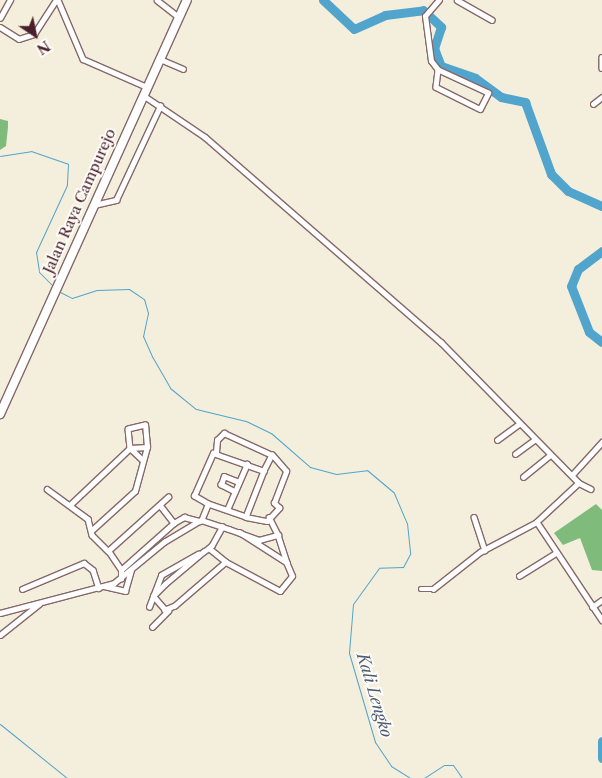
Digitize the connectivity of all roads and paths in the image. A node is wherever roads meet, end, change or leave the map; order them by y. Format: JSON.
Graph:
{"nodes":[{"id":1,"x":10,"y":0,"type":"edge"},
{"id":2,"x":57,"y":0,"type":"edge"},
{"id":3,"x":158,"y":0,"type":"edge"},
{"id":4,"x":187,"y":0,"type":"edge"},
{"id":5,"x":439,"y":0,"type":"edge"},
{"id":6,"x":457,"y":0,"type":"edge"},
{"id":7,"x":2,"y":10,"type":"edge"},
{"id":8,"x":180,"y":16,"type":"junction"},
{"id":9,"x":0,"y":18,"type":"edge"},
{"id":10,"x":492,"y":20,"type":"dead end"},
{"id":11,"x":0,"y":27,"type":"edge"},
{"id":12,"x":602,"y":57,"type":"edge"},
{"id":13,"x":160,"y":59,"type":"junction"},
{"id":14,"x":602,"y":68,"type":"edge"},
{"id":15,"x":183,"y":69,"type":"dead end"},
{"id":16,"x":438,"y":70,"type":"junction"},
{"id":17,"x":145,"y":91,"type":"junction"},
{"id":18,"x":602,"y":97,"type":"edge"},
{"id":19,"x":594,"y":104,"type":"dead end"},
{"id":20,"x":160,"y":106,"type":"junction"},
{"id":21,"x":92,"y":205,"type":"junction"},
{"id":22,"x":0,"y":414,"type":"edge"},
{"id":23,"x":519,"y":424,"type":"junction"},
{"id":24,"x":498,"y":440,"type":"dead end"},
{"id":25,"x":534,"y":440,"type":"junction"},
{"id":26,"x":602,"y":442,"type":"edge"},
{"id":27,"x":146,"y":447,"type":"junction"},
{"id":28,"x":130,"y":448,"type":"junction"},
{"id":29,"x":216,"y":452,"type":"junction"},
{"id":30,"x":515,"y":454,"type":"dead end"},
{"id":31,"x":272,"y":455,"type":"junction"},
{"id":32,"x":550,"y":455,"type":"junction"},
{"id":33,"x":143,"y":460,"type":"junction"},
{"id":34,"x":247,"y":464,"type":"junction"},
{"id":35,"x":264,"y":472,"type":"junction"},
{"id":36,"x":572,"y":475,"type":"junction"},
{"id":37,"x":523,"y":477,"type":"dead end"},
{"id":38,"x":239,"y":482,"type":"junction"},
{"id":39,"x":579,"y":483,"type":"junction"},
{"id":40,"x":47,"y":489,"type":"dead end"},
{"id":41,"x":591,"y":489,"type":"dead end"},
{"id":42,"x":235,"y":492,"type":"junction"},
{"id":43,"x":168,"y":498,"type":"dead end"},
{"id":44,"x":71,"y":504,"type":"junction"},
{"id":45,"x":208,"y":504,"type":"junction"},
{"id":46,"x":160,"y":505,"type":"junction"},
{"id":47,"x":227,"y":510,"type":"junction"},
{"id":48,"x":270,"y":516,"type":"junction"},
{"id":49,"x":246,"y":517,"type":"junction"},
{"id":50,"x":474,"y":518,"type":"dead end"},
{"id":51,"x":200,"y":521,"type":"junction"},
{"id":52,"x":537,"y":522,"type":"junction"},
{"id":53,"x":174,"y":523,"type":"junction"},
{"id":54,"x":222,"y":527,"type":"junction"},
{"id":55,"x":91,"y":532,"type":"junction"},
{"id":56,"x":240,"y":533,"type":"junction"},
{"id":57,"x":278,"y":535,"type":"junction"},
{"id":58,"x":259,"y":540,"type":"junction"},
{"id":59,"x":209,"y":548,"type":"junction"},
{"id":60,"x":143,"y":550,"type":"junction"},
{"id":61,"x":262,"y":550,"type":"junction"},
{"id":62,"x":485,"y":550,"type":"junction"},
{"id":63,"x":108,"y":551,"type":"junction"},
{"id":64,"x":556,"y":552,"type":"junction"},
{"id":65,"x":202,"y":553,"type":"junction"},
{"id":66,"x":146,"y":556,"type":"junction"},
{"id":67,"x":226,"y":562,"type":"junction"},
{"id":68,"x":287,"y":564,"type":"junction"},
{"id":69,"x":121,"y":570,"type":"junction"},
{"id":70,"x":131,"y":570,"type":"junction"},
{"id":71,"x":519,"y":576,"type":"dead end"},
{"id":72,"x":122,"y":578,"type":"junction"},
{"id":73,"x":101,"y":587,"type":"junction"},
{"id":74,"x":22,"y":588,"type":"dead end"},
{"id":75,"x":421,"y":589,"type":"dead end"},
{"id":76,"x":153,"y":596,"type":"junction"},
{"id":77,"x":602,"y":600,"type":"edge"},
{"id":78,"x":40,"y":603,"type":"junction"},
{"id":79,"x":148,"y":607,"type":"dead end"},
{"id":80,"x":592,"y":607,"type":"junction"},
{"id":81,"x":168,"y":611,"type":"junction"},
{"id":82,"x":0,"y":614,"type":"edge"},
{"id":83,"x":602,"y":620,"type":"edge"},
{"id":84,"x":152,"y":627,"type":"dead end"},
{"id":85,"x":0,"y":635,"type":"edge"}],
"edges":[{"from":1,"to":7,"type":"street"},
{"from":2,"to":11,"type":"street"},
{"from":2,"to":17,"type":"street"},
{"from":3,"to":8,"type":"street"},
{"from":4,"to":8,"type":"main road","name":"Jalan Raya Campurejo"},
{"from":5,"to":16,"type":"street"},
{"from":6,"to":10,"type":"street"},
{"from":7,"to":9,"type":"street"},
{"from":8,"to":13,"type":"main road","name":"Jalan Raya Campurejo"},
{"from":12,"to":14,"type":"street"},
{"from":13,"to":15,"type":"street"},
{"from":13,"to":17,"type":"main road","name":"Jalan Raya Campurejo"},
{"from":16,"to":16,"type":"street"},
{"from":17,"to":20,"type":"street"},
{"from":17,"to":21,"type":"main road","name":"Jalan Raya Campurejo"},
{"from":18,"to":19,"type":"street"},
{"from":20,"to":21,"type":"street"},
{"from":20,"to":23,"type":"street"},
{"from":21,"to":22,"type":"main road","name":"Jalan Raya Campurejo"},
{"from":23,"to":24,"type":"street"},
{"from":23,"to":25,"type":"street"},
{"from":25,"to":30,"type":"street"},
{"from":25,"to":32,"type":"street"},
{"from":26,"to":36,"type":"street"},
{"from":27,"to":28,"type":"street"},
{"from":27,"to":28,"type":"street"},
{"from":27,"to":33,"type":"street"},
{"from":28,"to":33,"type":"street"},
{"from":28,"to":44,"type":"street"},
{"from":29,"to":31,"type":"street"},
{"from":29,"to":34,"type":"street"},
{"from":29,"to":45,"type":"street"},
{"from":31,"to":35,"type":"street"},
{"from":31,"to":48,"type":"street"},
{"from":32,"to":36,"type":"street"},
{"from":32,"to":37,"type":"street"},
{"from":33,"to":55,"type":"street"},
{"from":34,"to":35,"type":"street"},
{"from":34,"to":38,"type":"street"},
{"from":35,"to":49,"type":"street"},
{"from":36,"to":39,"type":"street"},
{"from":38,"to":42,"type":"street"},
{"from":38,"to":42,"type":"street"},
{"from":39,"to":41,"type":"street"},
{"from":39,"to":52,"type":"street"},
{"from":40,"to":44,"type":"street"},
{"from":42,"to":47,"type":"street"},
{"from":43,"to":46,"type":"street"},
{"from":44,"to":55,"type":"street"},
{"from":45,"to":47,"type":"street"},
{"from":45,"to":51,"type":"street"},
{"from":46,"to":53,"type":"street"},
{"from":46,"to":63,"type":"street"},
{"from":47,"to":49,"type":"street"},
{"from":48,"to":49,"type":"street"},
{"from":48,"to":57,"type":"street"},
{"from":50,"to":62,"type":"street"},
{"from":51,"to":53,"type":"street"},
{"from":51,"to":54,"type":"street"},
{"from":51,"to":66,"type":"street"},
{"from":52,"to":62,"type":"street"},
{"from":52,"to":64,"type":"street"},
{"from":53,"to":60,"type":"street"},
{"from":54,"to":56,"type":"street"},
{"from":54,"to":59,"type":"street"},
{"from":55,"to":63,"type":"street"},
{"from":56,"to":58,"type":"street"},
{"from":56,"to":61,"type":"street"},
{"from":57,"to":58,"type":"street"},
{"from":57,"to":68,"type":"street"},
{"from":58,"to":61,"type":"street"},
{"from":59,"to":65,"type":"street"},
{"from":59,"to":67,"type":"street"},
{"from":60,"to":66,"type":"street"},
{"from":60,"to":69,"type":"street"},
{"from":61,"to":68,"type":"street"},
{"from":62,"to":75,"type":"street"},
{"from":63,"to":69,"type":"street"},
{"from":64,"to":71,"type":"street"},
{"from":64,"to":80,"type":"street"},
{"from":65,"to":76,"type":"street"},
{"from":65,"to":76,"type":"street"},
{"from":66,"to":70,"type":"street"},
{"from":67,"to":68,"type":"street"},
{"from":67,"to":81,"type":"street"},
{"from":69,"to":72,"type":"street"},
{"from":70,"to":72,"type":"street"},
{"from":70,"to":73,"type":"street"},
{"from":72,"to":73,"type":"street"},
{"from":73,"to":74,"type":"street"},
{"from":73,"to":78,"type":"street"},
{"from":76,"to":79,"type":"street"},
{"from":76,"to":81,"type":"street"},
{"from":77,"to":80,"type":"street"},
{"from":78,"to":82,"type":"street"},
{"from":78,"to":85,"type":"street"},
{"from":80,"to":83,"type":"street"},
{"from":81,"to":84,"type":"street"}]}
